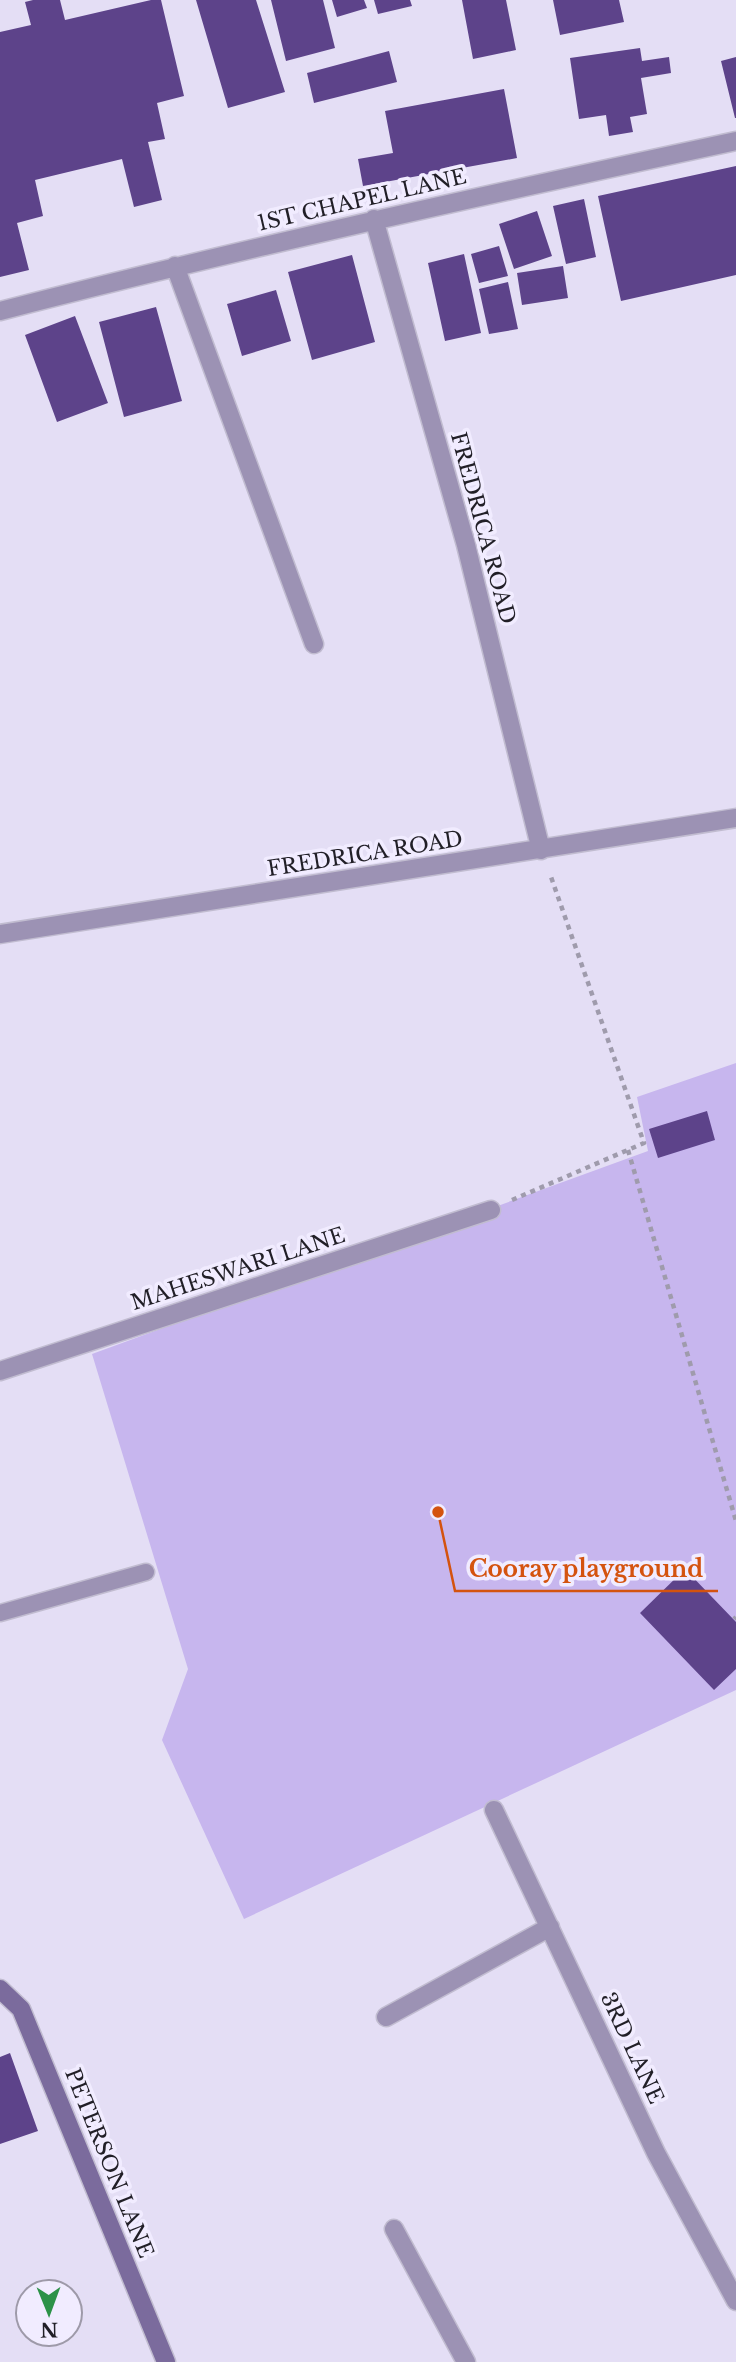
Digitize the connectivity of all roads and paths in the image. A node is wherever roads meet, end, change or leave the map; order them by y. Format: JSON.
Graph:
{"nodes":[{"id":1,"x":736,"y":141,"type":"edge"},
{"id":2,"x":374,"y":219,"type":"junction"},
{"id":3,"x":175,"y":266,"type":"junction"},
{"id":4,"x":0,"y":311,"type":"edge"},
{"id":5,"x":314,"y":644,"type":"dead end"},
{"id":6,"x":736,"y":818,"type":"edge"},
{"id":7,"x":541,"y":850,"type":"junction"},
{"id":8,"x":0,"y":934,"type":"edge"},
{"id":9,"x":628,"y":1150,"type":"junction"},
{"id":10,"x":491,"y":1210,"type":"joint"},
{"id":11,"x":0,"y":1371,"type":"edge"},
{"id":12,"x":736,"y":1521,"type":"edge"},
{"id":13,"x":146,"y":1572,"type":"dead end"},
{"id":14,"x":0,"y":1613,"type":"edge"},
{"id":15,"x":494,"y":1810,"type":"dead end"},
{"id":16,"x":550,"y":1927,"type":"junction"},
{"id":17,"x":0,"y":1989,"type":"edge"},
{"id":18,"x":386,"y":2017,"type":"dead end"},
{"id":19,"x":394,"y":2229,"type":"dead end"},
{"id":20,"x":736,"y":2301,"type":"edge"},
{"id":21,"x":166,"y":2362,"type":"edge"},
{"id":22,"x":466,"y":2362,"type":"edge"}],
"edges":[{"from":1,"to":2,"type":"street","name":"1ST CHAPEL LANE"},
{"from":2,"to":3,"type":"street","name":"1ST CHAPEL LANE"},
{"from":2,"to":7,"type":"street","name":"FREDRICA ROAD"},
{"from":3,"to":4,"type":"street","name":"1ST CHAPEL LANE"},
{"from":3,"to":5,"type":"street"},
{"from":6,"to":7,"type":"street","name":"FREDRICA ROAD"},
{"from":7,"to":8,"type":"street","name":"FREDRICA ROAD"},
{"from":7,"to":9,"type":"path"},
{"from":9,"to":10,"type":"path"},
{"from":9,"to":12,"type":"path"},
{"from":10,"to":11,"type":"street","name":"MAHESWARI LANE"},
{"from":13,"to":14,"type":"lane"},
{"from":15,"to":16,"type":"street","name":"3RD LANE"},
{"from":16,"to":18,"type":"street"},
{"from":16,"to":20,"type":"street","name":"3RD LANE"},
{"from":17,"to":21,"type":"street","name":"PETERSON LANE"},
{"from":19,"to":22,"type":"street"}]}
